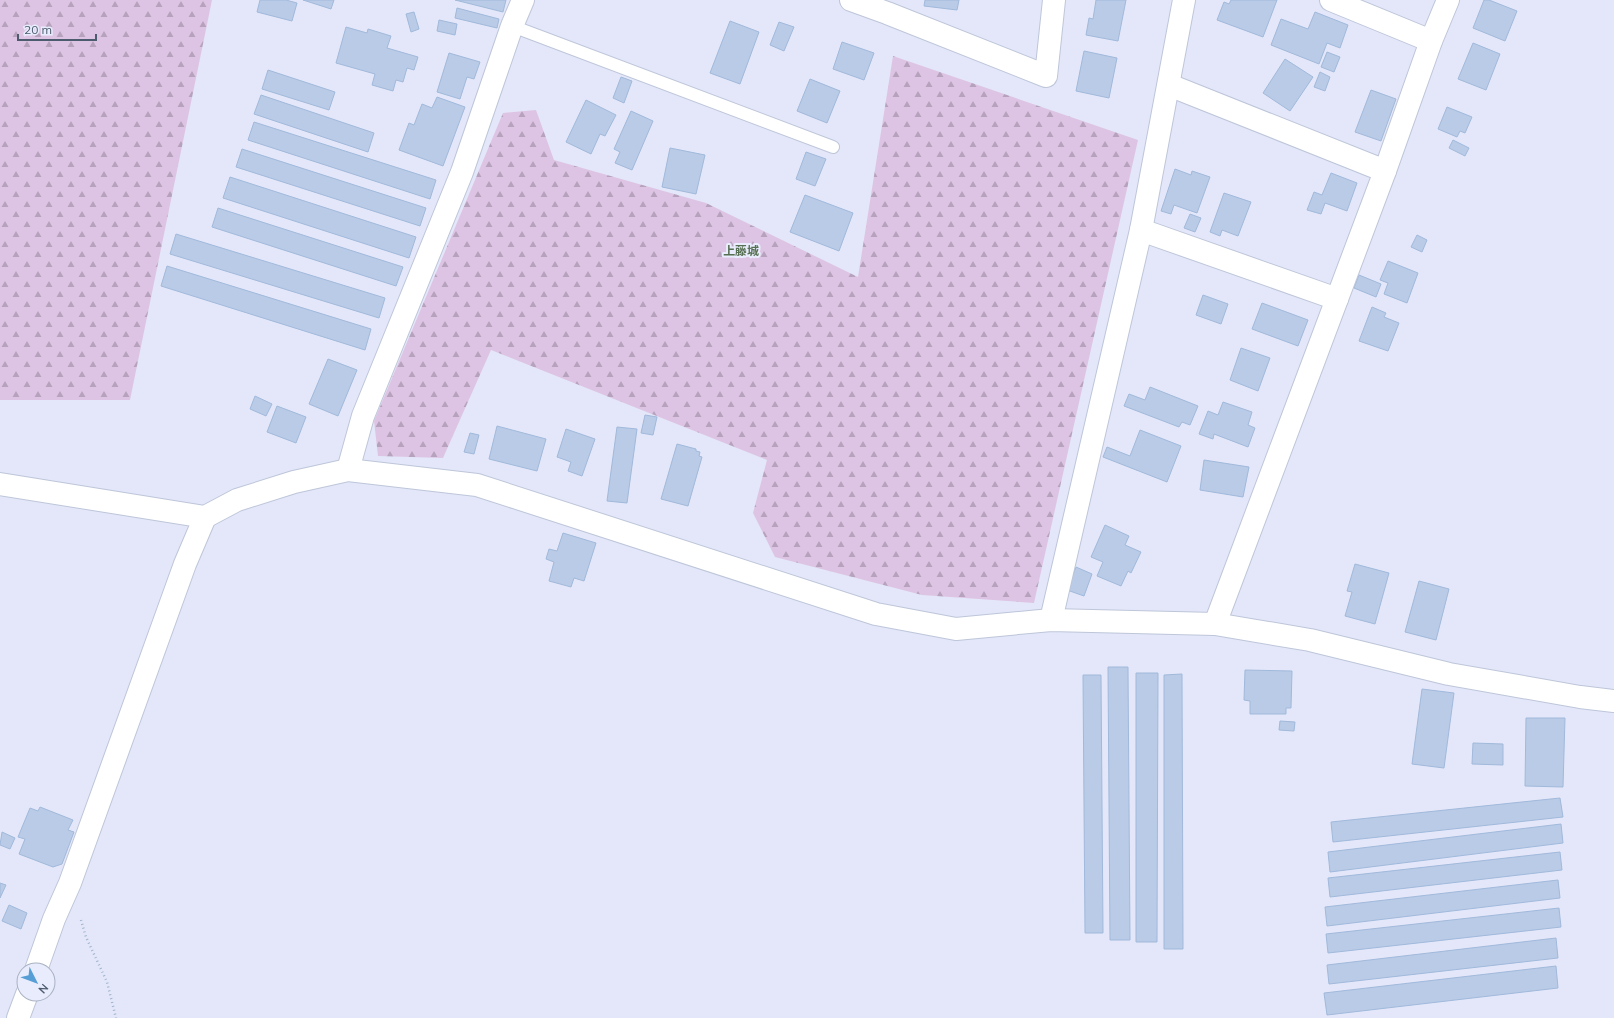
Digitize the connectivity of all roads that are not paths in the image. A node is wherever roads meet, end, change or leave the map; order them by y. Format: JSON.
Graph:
{"nodes":[{"id":1,"x":523,"y":0,"type":"edge"},
{"id":2,"x":851,"y":0,"type":"edge"},
{"id":3,"x":1054,"y":0,"type":"edge"},
{"id":4,"x":1184,"y":0,"type":"edge"},
{"id":5,"x":1330,"y":0,"type":"edge"},
{"id":6,"x":1448,"y":0,"type":"edge"},
{"id":7,"x":888,"y":6,"type":"edge"},
{"id":8,"x":512,"y":26,"type":"junction"},
{"id":9,"x":1431,"y":41,"type":"junction"},
{"id":10,"x":1169,"y":85,"type":"junction"},
{"id":11,"x":833,"y":147,"type":"dead end"},
{"id":12,"x":1386,"y":171,"type":"junction"},
{"id":13,"x":1141,"y":230,"type":"junction"},
{"id":14,"x":1337,"y":299,"type":"junction"},
{"id":15,"x":348,"y":470,"type":"junction"},
{"id":16,"x":0,"y":484,"type":"edge"},
{"id":17,"x":205,"y":517,"type":"junction"},
{"id":18,"x":1050,"y":620,"type":"junction"},
{"id":19,"x":1215,"y":624,"type":"junction"},
{"id":20,"x":1614,"y":701,"type":"edge"},
{"id":21,"x":39,"y":962,"type":"edge"},
{"id":22,"x":24,"y":1002,"type":"edge"},
{"id":23,"x":18,"y":1018,"type":"edge"}],
"edges":[{"from":1,"to":8,"type":"street"},
{"from":2,"to":7,"type":"street"},
{"from":3,"to":7,"type":"street"},
{"from":4,"to":10,"type":"street"},
{"from":5,"to":9,"type":"street"},
{"from":6,"to":9,"type":"street"},
{"from":8,"to":11,"type":"lane"},
{"from":8,"to":15,"type":"street"},
{"from":9,"to":12,"type":"street"},
{"from":10,"to":12,"type":"street"},
{"from":10,"to":13,"type":"street"},
{"from":12,"to":14,"type":"street"},
{"from":13,"to":14,"type":"street"},
{"from":13,"to":18,"type":"street"},
{"from":14,"to":19,"type":"street"},
{"from":15,"to":17,"type":"street"},
{"from":15,"to":18,"type":"street"},
{"from":16,"to":17,"type":"street"},
{"from":17,"to":21,"type":"street"},
{"from":18,"to":19,"type":"street"},
{"from":19,"to":20,"type":"street"},
{"from":22,"to":23,"type":"street"}]}
